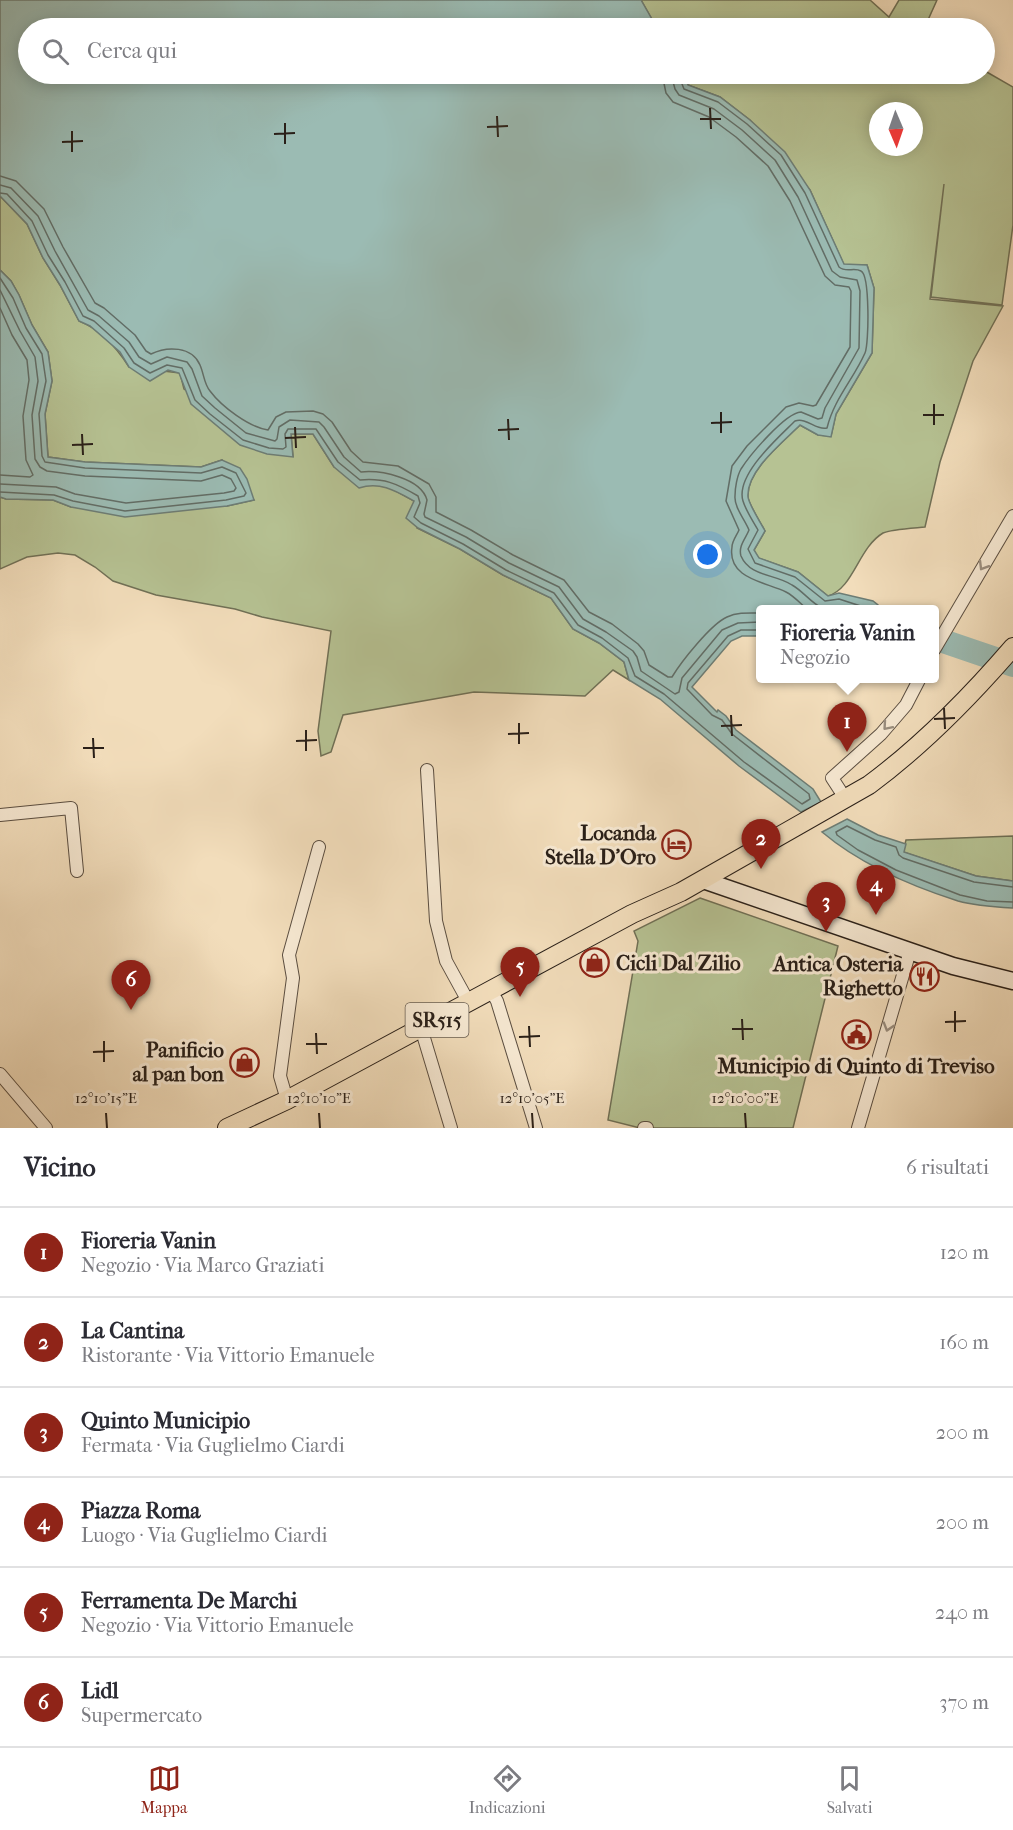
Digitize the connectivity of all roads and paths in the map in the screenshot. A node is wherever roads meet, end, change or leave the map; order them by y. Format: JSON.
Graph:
{"nodes":[{"id":1,"x":1013,"y":516,"type":"edge"},
{"id":2,"x":939,"y":641,"type":"edge"},
{"id":3,"x":1013,"y":646,"type":"edge"},
{"id":4,"x":917,"y":683,"type":"edge"},
{"id":5,"x":427,"y":770,"type":"dead end"},
{"id":6,"x":844,"y":798,"type":"junction"},
{"id":7,"x":0,"y":815,"type":"edge"},
{"id":8,"x":764,"y":845,"type":"junction"},
{"id":9,"x":319,"y":847,"type":"dead end"},
{"id":10,"x":77,"y":871,"type":"dead end"},
{"id":11,"x":704,"y":880,"type":"junction"},
{"id":12,"x":644,"y":908,"type":"junction"},
{"id":13,"x":910,"y":951,"type":"junction"},
{"id":14,"x":1013,"y":981,"type":"edge"},
{"id":15,"x":491,"y":991,"type":"junction"},
{"id":16,"x":469,"y":1003,"type":"junction"},
{"id":17,"x":422,"y":1028,"type":"junction"},
{"id":18,"x":0,"y":1074,"type":"edge"},
{"id":19,"x":287,"y":1100,"type":"junction"},
{"id":20,"x":46,"y":1128,"type":"edge"},
{"id":21,"x":227,"y":1128,"type":"edge"},
{"id":22,"x":451,"y":1128,"type":"edge"},
{"id":23,"x":536,"y":1128,"type":"edge"},
{"id":24,"x":858,"y":1128,"type":"edge"}],
"edges":[{"from":1,"to":2,"type":"street","one_way":true},
{"from":3,"to":6,"type":"main road","number":"SR515"},
{"from":4,"to":6,"type":"street","one_way":true},
{"from":5,"to":16,"type":"street"},
{"from":6,"to":8,"type":"main road","number":"SR515"},
{"from":7,"to":10,"type":"street"},
{"from":8,"to":11,"type":"main road","number":"SR515"},
{"from":8,"to":12,"type":"main road","number":"SR515"},
{"from":9,"to":19,"type":"street"},
{"from":11,"to":12,"type":"main road","number":"SR515"},
{"from":11,"to":13,"type":"main road"},
{"from":12,"to":15,"type":"main road","number":"SR515"},
{"from":13,"to":14,"type":"main road"},
{"from":13,"to":24,"type":"street","one_way":true},
{"from":15,"to":16,"type":"main road","number":"SR515"},
{"from":15,"to":23,"type":"street"},
{"from":16,"to":17,"type":"main road","number":"SR515"},
{"from":17,"to":19,"type":"main road","number":"SR515"},
{"from":17,"to":22,"type":"street"},
{"from":18,"to":20,"type":"street"},
{"from":19,"to":21,"type":"main road","number":"SR515"}]}
